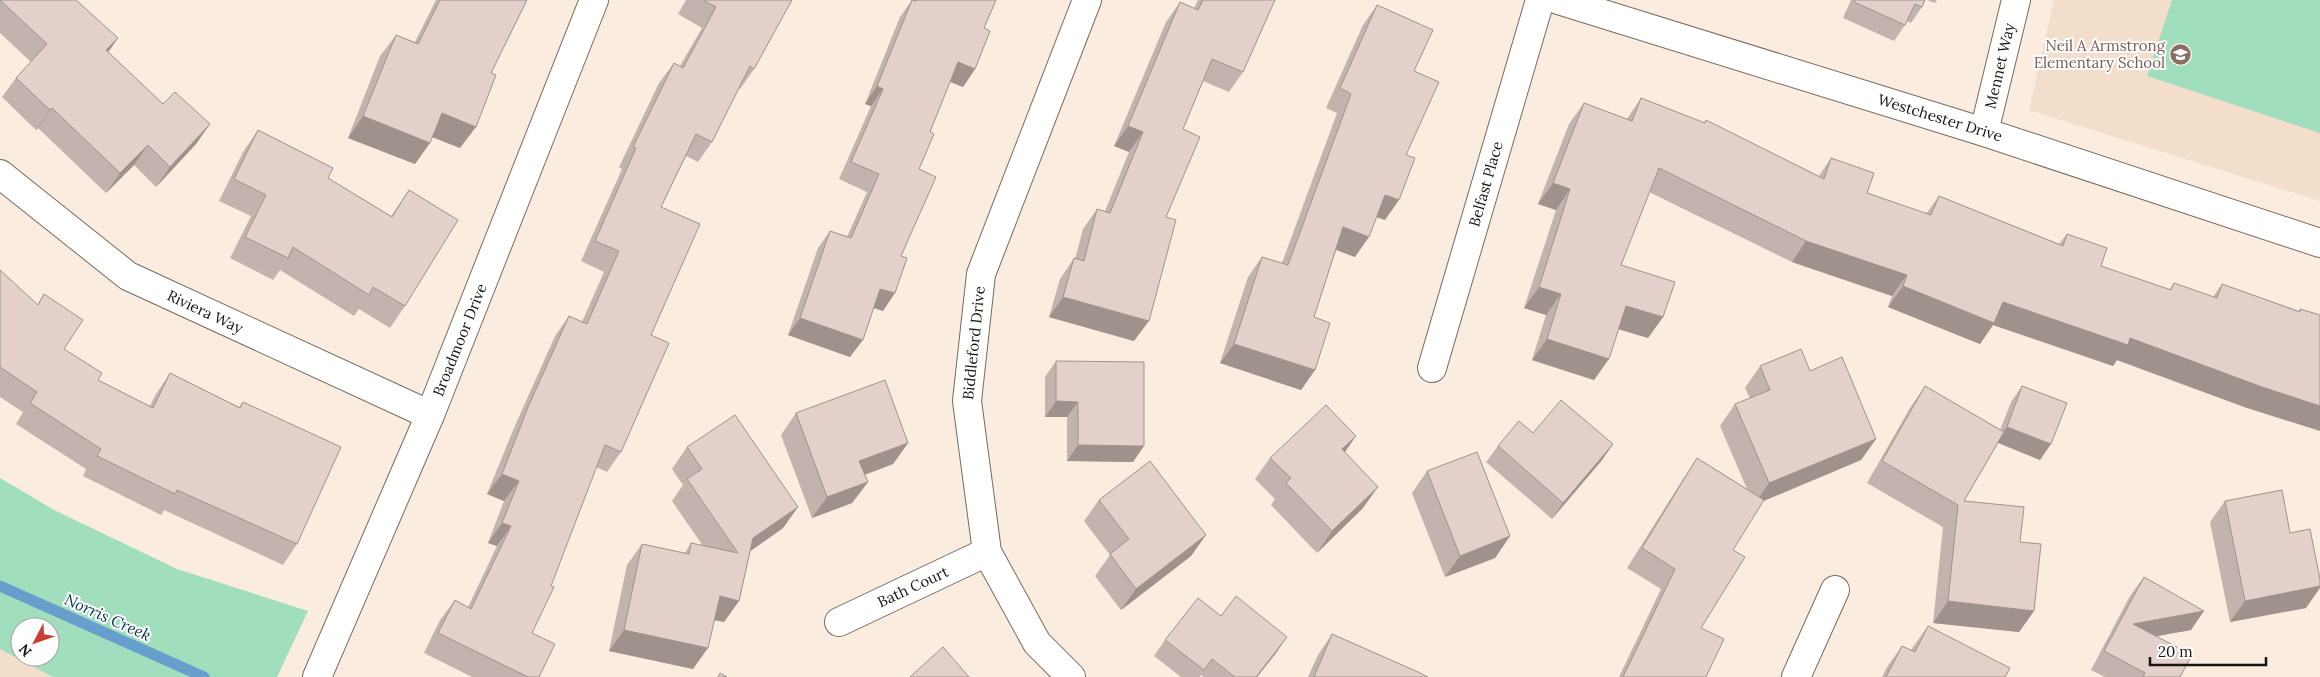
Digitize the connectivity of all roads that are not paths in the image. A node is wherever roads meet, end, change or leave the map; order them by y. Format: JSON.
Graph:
{"nodes":[{"id":1,"x":594,"y":0,"type":"edge"},
{"id":2,"x":1087,"y":0,"type":"edge"},
{"id":3,"x":1540,"y":0,"type":"edge"},
{"id":4,"x":1558,"y":0,"type":"edge"},
{"id":5,"x":2016,"y":0,"type":"edge"},
{"id":6,"x":1984,"y":132,"type":"junction"},
{"id":7,"x":0,"y":174,"type":"edge"},
{"id":8,"x":2320,"y":243,"type":"edge"},
{"id":9,"x":1432,"y":368,"type":"dead end"},
{"id":10,"x":430,"y":415,"type":"junction"},
{"id":11,"x":987,"y":552,"type":"junction"},
{"id":12,"x":1835,"y":590,"type":"dead end"},
{"id":13,"x":839,"y":622,"type":"dead end"},
{"id":14,"x":317,"y":677,"type":"edge"},
{"id":15,"x":1071,"y":677,"type":"edge"},
{"id":16,"x":1796,"y":677,"type":"edge"}],
"edges":[{"from":1,"to":10,"type":"street","name":"Broadmoor Drive"},
{"from":2,"to":11,"type":"street","name":"Biddleford Drive"},
{"from":3,"to":9,"type":"street","name":"Belfast Place"},
{"from":4,"to":6,"type":"street","name":"Westchester Drive"},
{"from":5,"to":6,"type":"street","name":"Mennet Way"},
{"from":6,"to":8,"type":"street","name":"Westchester Drive"},
{"from":7,"to":10,"type":"street","name":"Riviera Way"},
{"from":10,"to":14,"type":"street","name":"Broadmoor Drive"},
{"from":11,"to":13,"type":"street","name":"Bath Court"},
{"from":11,"to":15,"type":"street","name":"Biddleford Drive"},
{"from":12,"to":16,"type":"street"}]}
